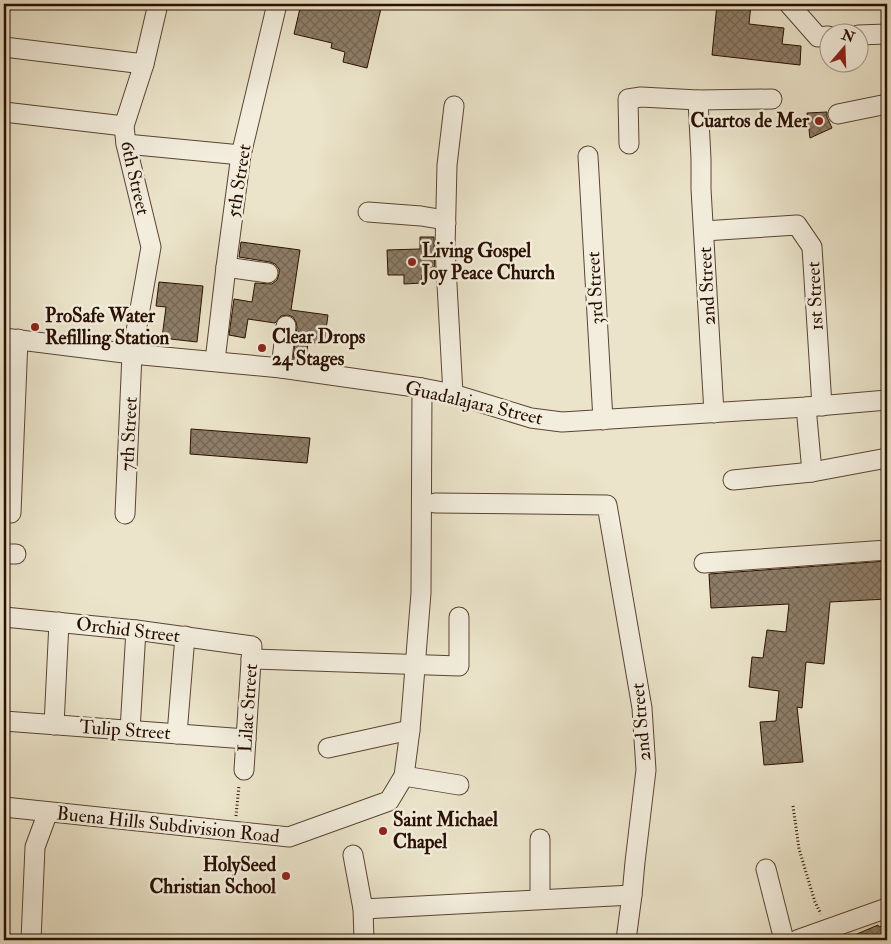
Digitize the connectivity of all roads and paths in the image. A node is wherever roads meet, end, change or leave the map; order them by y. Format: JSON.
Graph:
{"nodes":[{"id":1,"x":158,"y":4,"type":"edge"},
{"id":2,"x":277,"y":4,"type":"edge"},
{"id":3,"x":789,"y":4,"type":"edge"},
{"id":4,"x":887,"y":34,"type":"edge"},
{"id":5,"x":868,"y":35,"type":"edge"},
{"id":6,"x":818,"y":37,"type":"edge"},
{"id":7,"x":4,"y":47,"type":"edge"},
{"id":8,"x":144,"y":64,"type":"junction"},
{"id":9,"x":772,"y":99,"type":"dead end"},
{"id":10,"x":698,"y":100,"type":"junction"},
{"id":11,"x":887,"y":104,"type":"edge"},
{"id":12,"x":454,"y":106,"type":"dead end"},
{"id":13,"x":4,"y":112,"type":"edge"},
{"id":14,"x":838,"y":114,"type":"dead end"},
{"id":15,"x":125,"y":135,"type":"junction"},
{"id":16,"x":629,"y":144,"type":"dead end"},
{"id":17,"x":241,"y":155,"type":"junction"},
{"id":18,"x":588,"y":156,"type":"dead end"},
{"id":19,"x":368,"y":212,"type":"dead end"},
{"id":20,"x":446,"y":223,"type":"junction"},
{"id":21,"x":704,"y":230,"type":"junction"},
{"id":22,"x":226,"y":267,"type":"junction"},
{"id":23,"x":268,"y":272,"type":"dead end"},
{"id":24,"x":286,"y":326,"type":"dead end"},
{"id":25,"x":11,"y":339,"type":"edge"},
{"id":26,"x":132,"y":354,"type":"junction"},
{"id":27,"x":215,"y":361,"type":"junction"},
{"id":28,"x":281,"y":368,"type":"junction"},
{"id":29,"x":422,"y":388,"type":"junction"},
{"id":30,"x":453,"y":394,"type":"junction"},
{"id":31,"x":887,"y":400,"type":"edge"},
{"id":32,"x":814,"y":407,"type":"junction"},
{"id":33,"x":714,"y":413,"type":"junction"},
{"id":34,"x":602,"y":420,"type":"junction"},
{"id":35,"x":887,"y":458,"type":"edge"},
{"id":36,"x":812,"y":472,"type":"junction"},
{"id":37,"x":734,"y":480,"type":"dead end"},
{"id":38,"x":435,"y":503,"type":"dead end"},
{"id":39,"x":11,"y":513,"type":"dead end"},
{"id":40,"x":125,"y":514,"type":"dead end"},
{"id":41,"x":887,"y":550,"type":"edge"},
{"id":42,"x":704,"y":563,"type":"dead end"},
{"id":43,"x":4,"y":617,"type":"edge"},
{"id":44,"x":459,"y":618,"type":"dead end"},
{"id":45,"x":59,"y":622,"type":"junction"},
{"id":46,"x":136,"y":630,"type":"junction"},
{"id":47,"x":185,"y":636,"type":"junction"},
{"id":48,"x":252,"y":652,"type":"junction"},
{"id":49,"x":414,"y":665,"type":"junction"},
{"id":50,"x":4,"y":721,"type":"edge"},
{"id":51,"x":54,"y":725,"type":"junction"},
{"id":52,"x":130,"y":730,"type":"junction"},
{"id":53,"x":410,"y":730,"type":"junction"},
{"id":54,"x":177,"y":734,"type":"junction"},
{"id":55,"x":246,"y":739,"type":"junction"},
{"id":56,"x":328,"y":748,"type":"dead end"},
{"id":57,"x":244,"y":770,"type":"joint"},
{"id":58,"x":404,"y":776,"type":"junction"},
{"id":59,"x":459,"y":785,"type":"dead end"},
{"id":60,"x":793,"y":806,"type":"dead end"},
{"id":61,"x":4,"y":807,"type":"edge"},
{"id":62,"x":48,"y":812,"type":"junction"},
{"id":63,"x":235,"y":821,"type":"dead end"},
{"id":64,"x":540,"y":838,"type":"dead end"},
{"id":65,"x":353,"y":855,"type":"dead end"},
{"id":66,"x":766,"y":869,"type":"dead end"},
{"id":67,"x":632,"y":895,"type":"junction"},
{"id":68,"x":540,"y":898,"type":"junction"},
{"id":69,"x":887,"y":908,"type":"edge"},
{"id":70,"x":363,"y":909,"type":"junction"},
{"id":71,"x":828,"y":929,"type":"junction"},
{"id":72,"x":31,"y":940,"type":"edge"},
{"id":73,"x":364,"y":940,"type":"edge"},
{"id":74,"x":626,"y":940,"type":"edge"},
{"id":75,"x":784,"y":940,"type":"edge"},
{"id":76,"x":796,"y":940,"type":"edge"}],
"edges":[{"from":1,"to":8,"type":"street","name":"6th Street"},
{"from":2,"to":17,"type":"street","name":"5th Street"},
{"from":3,"to":6,"type":"street"},
{"from":4,"to":5,"type":"street"},
{"from":7,"to":8,"type":"street"},
{"from":8,"to":15,"type":"street","name":"6th Street"},
{"from":9,"to":10,"type":"street"},
{"from":10,"to":16,"type":"street"},
{"from":10,"to":21,"type":"street","name":"2nd Street"},
{"from":11,"to":14,"type":"street"},
{"from":12,"to":20,"type":"street"},
{"from":13,"to":15,"type":"street"},
{"from":15,"to":17,"type":"street"},
{"from":15,"to":26,"type":"street","name":"6th Street"},
{"from":17,"to":22,"type":"street","name":"5th Street"},
{"from":18,"to":34,"type":"street","name":"3rd Street"},
{"from":19,"to":20,"type":"street"},
{"from":20,"to":30,"type":"street"},
{"from":21,"to":32,"type":"street","name":"1st Street"},
{"from":21,"to":33,"type":"street","name":"2nd Street"},
{"from":22,"to":23,"type":"street"},
{"from":22,"to":27,"type":"street","name":"5th Street"},
{"from":24,"to":28,"type":"street"},
{"from":25,"to":26,"type":"street","name":"Guadalajara Street"},
{"from":25,"to":39,"type":"street"},
{"from":26,"to":27,"type":"street","name":"Guadalajara Street"},
{"from":26,"to":40,"type":"street","name":"7th Street"},
{"from":27,"to":28,"type":"street","name":"Guadalajara Street"},
{"from":28,"to":29,"type":"street","name":"Guadalajara Street"},
{"from":29,"to":30,"type":"street","name":"Guadalajara Street"},
{"from":29,"to":49,"type":"street","name":"Buena Hills Subdivision Road"},
{"from":30,"to":34,"type":"street","name":"Guadalajara Street"},
{"from":31,"to":32,"type":"street","name":"Guadalajara Street"},
{"from":32,"to":33,"type":"street","name":"Guadalajara Street"},
{"from":32,"to":36,"type":"street"},
{"from":33,"to":34,"type":"street","name":"Guadalajara Street"},
{"from":35,"to":36,"type":"street"},
{"from":36,"to":37,"type":"street"},
{"from":38,"to":67,"type":"street","name":"2nd Street"},
{"from":41,"to":42,"type":"street"},
{"from":43,"to":45,"type":"street","name":"Orchid Street"},
{"from":44,"to":49,"type":"street","name":"Orchid Street"},
{"from":45,"to":46,"type":"street","name":"Orchid Street"},
{"from":45,"to":51,"type":"street"},
{"from":46,"to":47,"type":"street","name":"Orchid Street"},
{"from":46,"to":52,"type":"street"},
{"from":47,"to":48,"type":"street","name":"Orchid Street"},
{"from":47,"to":54,"type":"street"},
{"from":48,"to":49,"type":"street","name":"Orchid Street"},
{"from":48,"to":55,"type":"street","name":"Lilac Street"},
{"from":49,"to":53,"type":"street","name":"Buena Hills Subdivision Road"},
{"from":50,"to":51,"type":"street","name":"Tulip Street"},
{"from":51,"to":52,"type":"street","name":"Tulip Street"},
{"from":52,"to":54,"type":"street","name":"Tulip Street"},
{"from":53,"to":56,"type":"street"},
{"from":53,"to":58,"type":"street","name":"Buena Hills Subdivision Road"},
{"from":54,"to":55,"type":"street","name":"Tulip Street"},
{"from":55,"to":57,"type":"street","name":"Lilac Street"},
{"from":57,"to":63,"type":"path"},
{"from":58,"to":59,"type":"street"},
{"from":58,"to":62,"type":"street","name":"Buena Hills Subdivision Road"},
{"from":60,"to":71,"type":"path"},
{"from":61,"to":62,"type":"street","name":"Buena Hills Subdivision Road"},
{"from":62,"to":72,"type":"street"},
{"from":64,"to":68,"type":"street"},
{"from":65,"to":70,"type":"street"},
{"from":66,"to":75,"type":"street"},
{"from":67,"to":68,"type":"street"},
{"from":67,"to":74,"type":"street","name":"2nd Street"},
{"from":68,"to":70,"type":"street"},
{"from":69,"to":71,"type":"street"},
{"from":70,"to":73,"type":"street"},
{"from":71,"to":76,"type":"street"}]}
